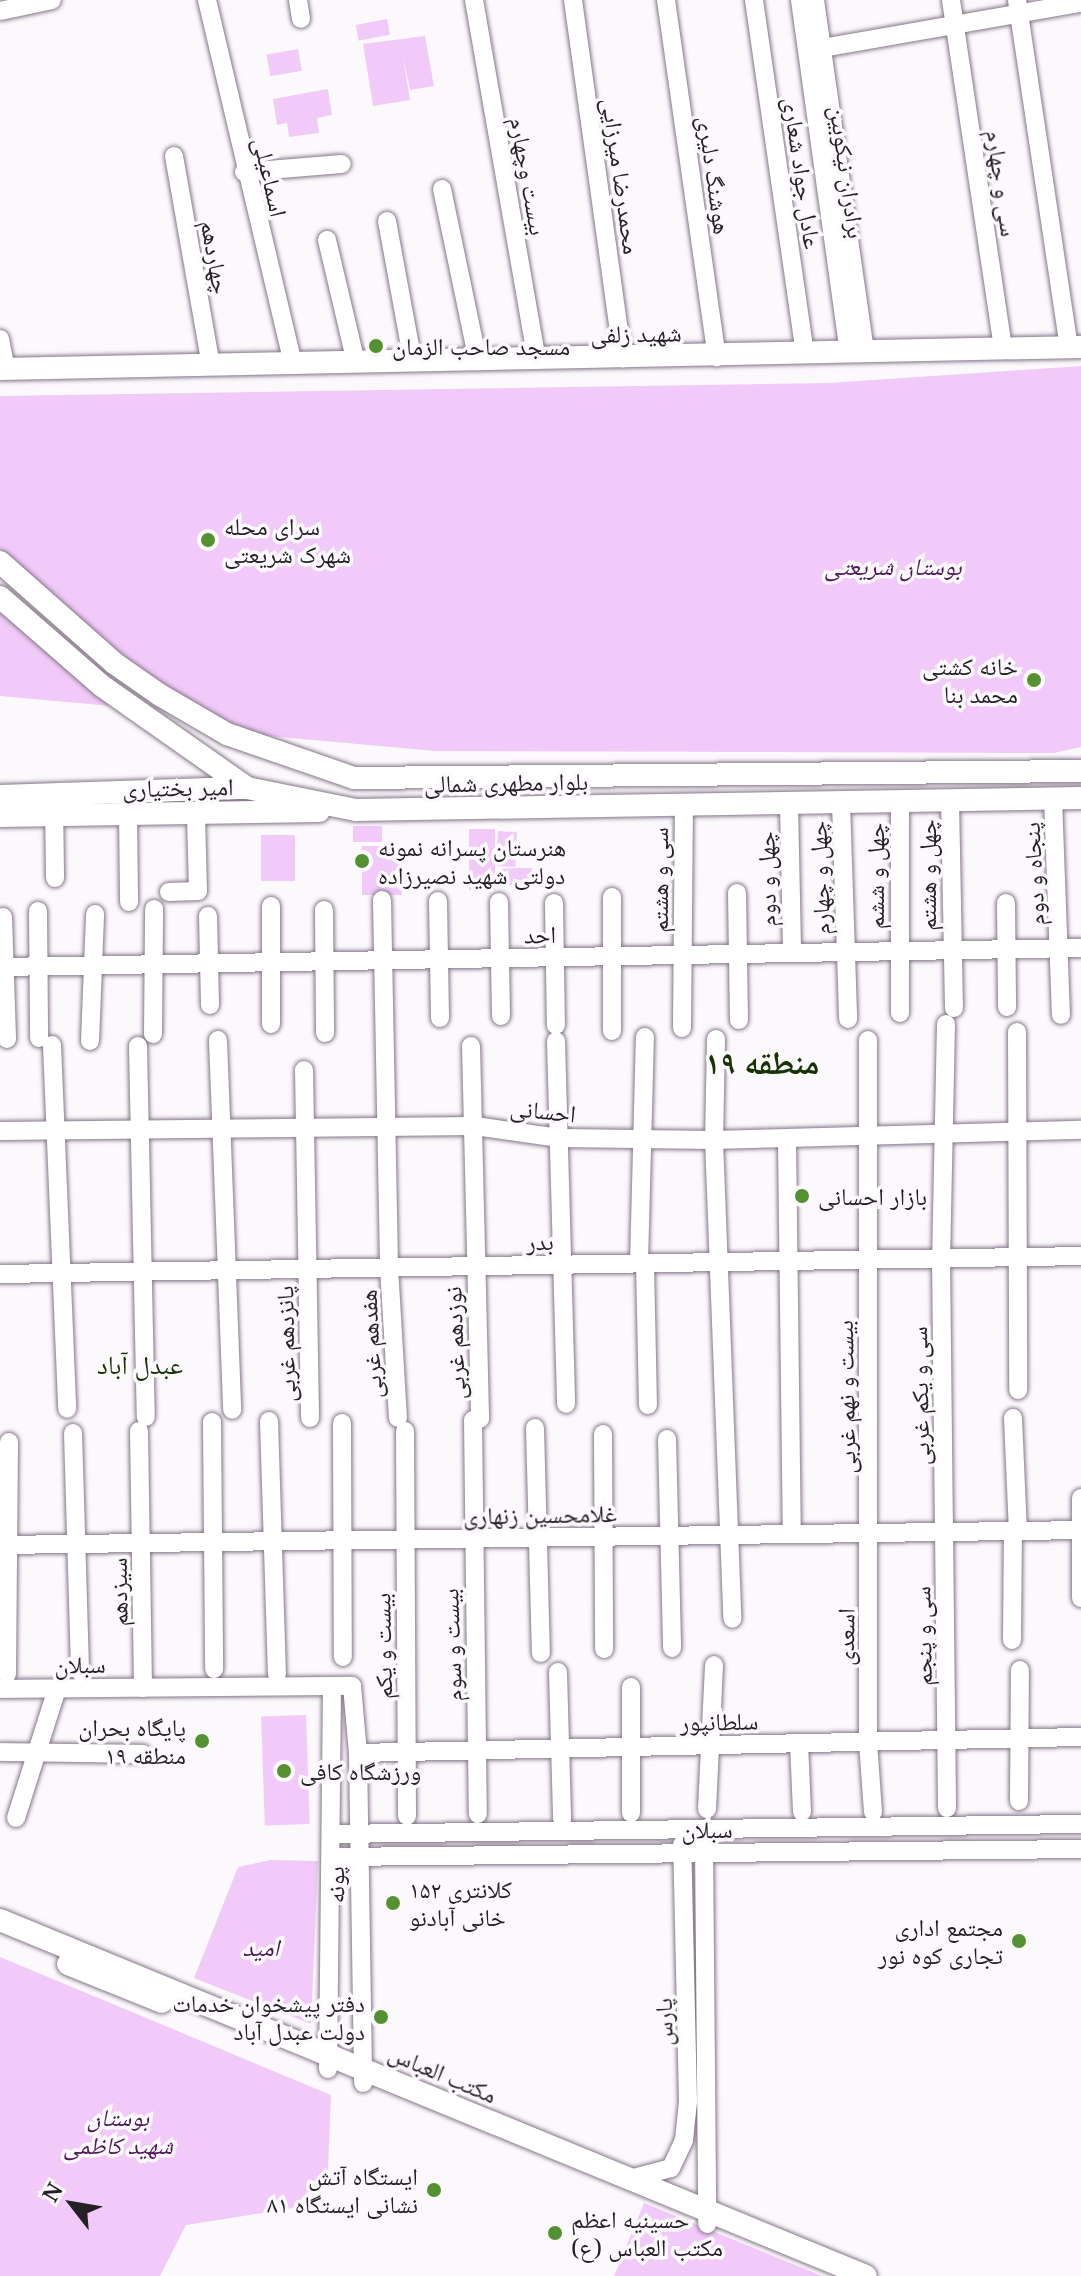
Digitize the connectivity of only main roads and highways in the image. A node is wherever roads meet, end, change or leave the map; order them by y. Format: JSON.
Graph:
{"nodes":[{"id":1,"x":1077,"y":349,"type":"edge"},
{"id":2,"x":3,"y":369,"type":"edge"},
{"id":3,"x":0,"y":562,"type":"edge"},
{"id":4,"x":0,"y":597,"type":"edge"},
{"id":5,"x":1081,"y":758,"type":"edge"},
{"id":6,"x":1040,"y":769,"type":"junction"},
{"id":7,"x":1081,"y":771,"type":"edge"},
{"id":8,"x":247,"y":788,"type":"junction"},
{"id":9,"x":0,"y":796,"type":"edge"},
{"id":10,"x":1053,"y":798,"type":"junction"},
{"id":11,"x":1081,"y":798,"type":"edge"},
{"id":12,"x":54,"y":805,"type":"junction"},
{"id":13,"x":1081,"y":809,"type":"edge"},
{"id":14,"x":356,"y":810,"type":"junction"},
{"id":15,"x":0,"y":816,"type":"edge"},
{"id":16,"x":0,"y":1920,"type":"edge"},
{"id":17,"x":0,"y":1936,"type":"edge"},
{"id":18,"x":328,"y":2062,"type":"junction"},
{"id":19,"x":445,"y":2109,"type":"junction"},
{"id":20,"x":709,"y":2218,"type":"junction"},
{"id":21,"x":834,"y":2276,"type":"edge"},
{"id":22,"x":866,"y":2276,"type":"edge"}],
"edges":[{"from":1,"to":2,"type":"main road","name":"شهید زلفی"},
{"from":3,"to":6,"type":"main road","name":"بلوار مطهری شمالی"},
{"from":4,"to":8,"type":"main road","name":"بلوار مطهری شمالی"},
{"from":5,"to":6,"type":"main road"},
{"from":6,"to":7,"type":"main road","name":"بلوار مطهری شمالی"},
{"from":8,"to":12,"type":"main road","name":"امیر بختیاری"},
{"from":8,"to":14,"type":"main road","name":"بلوار مطهری شمالی"},
{"from":9,"to":12,"type":"main road","name":"امیر بختیاری"},
{"from":10,"to":11,"type":"main road","name":"بلوار مطهری شمالی"},
{"from":10,"to":13,"type":"main road"},
{"from":10,"to":14,"type":"main road","name":"بلوار مطهری شمالی"},
{"from":12,"to":14,"type":"main road","name":"امیر بختیاری"},
{"from":12,"to":15,"type":"main road","name":"امیر بختیاری"},
{"from":16,"to":18,"type":"main road","name":"مکتب العباس"},
{"from":17,"to":18,"type":"main road","name":"مکتب العباس"},
{"from":18,"to":19,"type":"main road","name":"مکتب العباس"},
{"from":19,"to":20,"type":"main road","name":"مکتب العباس"},
{"from":19,"to":20,"type":"main road","name":"مکتب العباس"},
{"from":20,"to":21,"type":"main road","name":"مکتب العباس"},
{"from":20,"to":22,"type":"main road","name":"مکتب العباس"}]}
